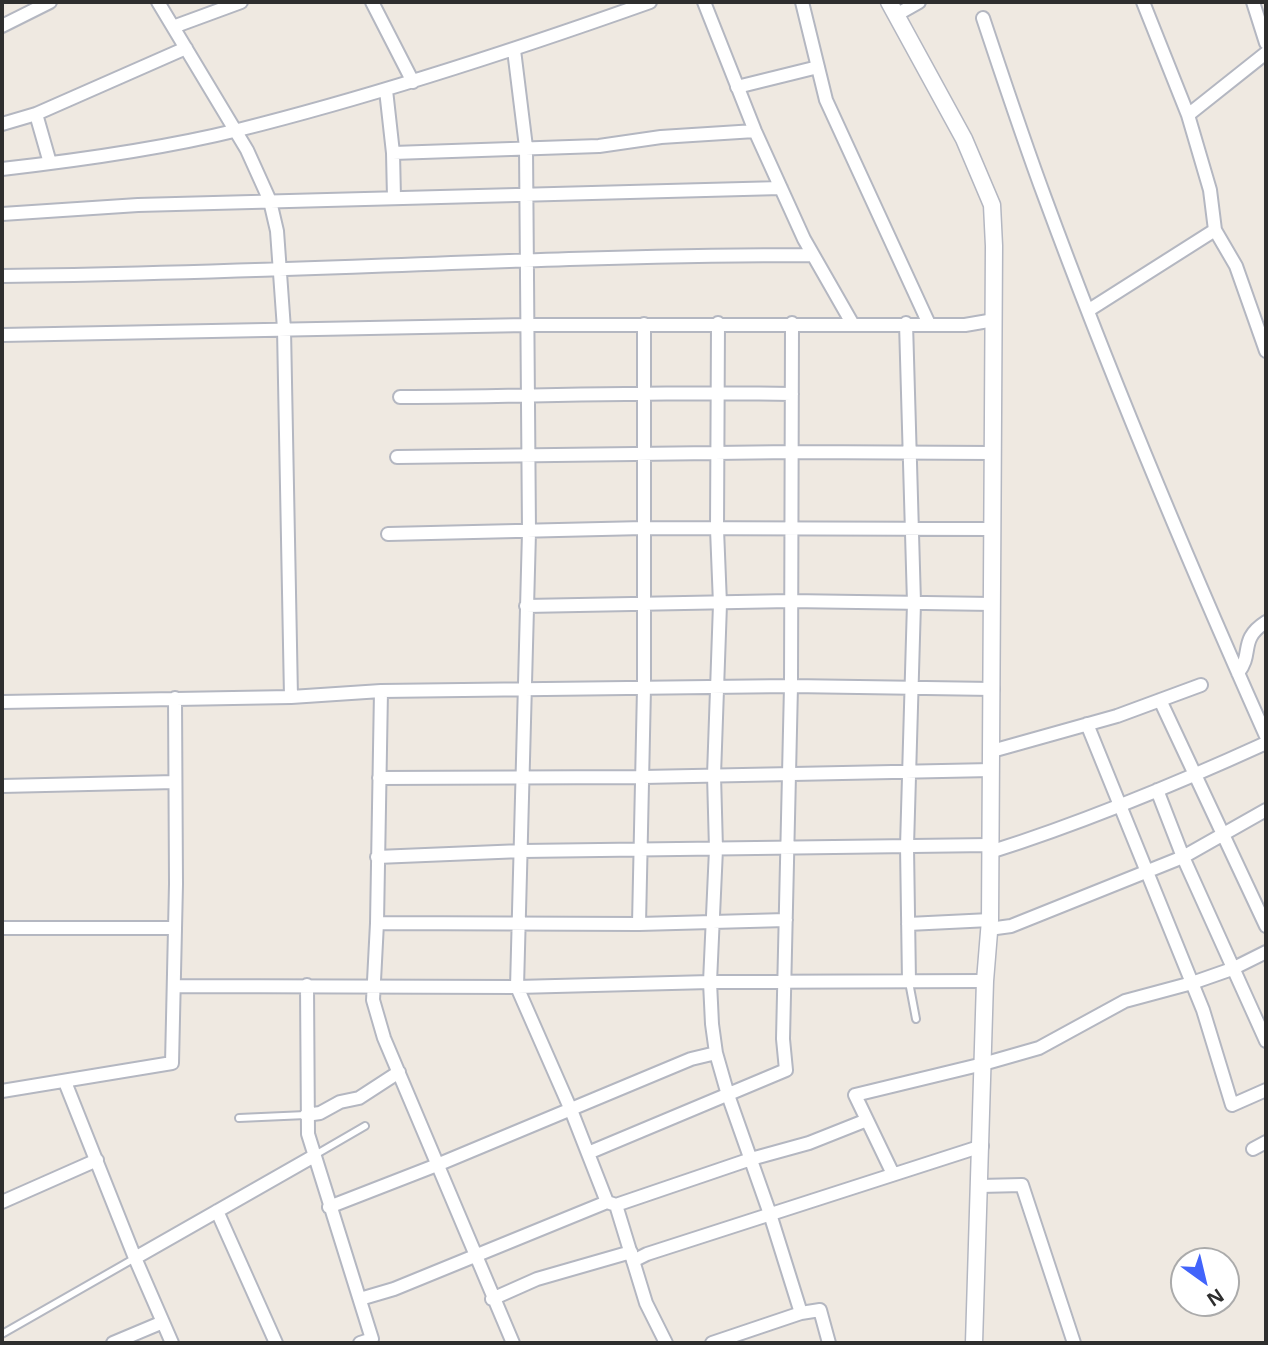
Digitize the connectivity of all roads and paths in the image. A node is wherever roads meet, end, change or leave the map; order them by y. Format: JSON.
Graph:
{"nodes":[{"id":1,"x":50,"y":2,"type":"edge"},
{"id":2,"x":158,"y":2,"type":"edge"},
{"id":3,"x":241,"y":2,"type":"edge"},
{"id":4,"x":372,"y":2,"type":"edge"},
{"id":5,"x":650,"y":2,"type":"edge"},
{"id":6,"x":704,"y":2,"type":"edge"},
{"id":7,"x":802,"y":2,"type":"edge"},
{"id":8,"x":919,"y":2,"type":"edge"},
{"id":9,"x":1143,"y":2,"type":"edge"},
{"id":10,"x":1253,"y":2,"type":"edge"},
{"id":11,"x":892,"y":8,"type":"edge"},
{"id":12,"x":983,"y":18,"type":"dead end"},
{"id":13,"x":2,"y":26,"type":"edge"},
{"id":14,"x":173,"y":27,"type":"junction"},
{"id":15,"x":1266,"y":43,"type":"edge"},
{"id":16,"x":186,"y":48,"type":"junction"},
{"id":17,"x":514,"y":50,"type":"junction"},
{"id":18,"x":1266,"y":52,"type":"edge"},
{"id":19,"x":818,"y":67,"type":"junction"},
{"id":20,"x":412,"y":82,"type":"junction"},
{"id":21,"x":737,"y":87,"type":"junction"},
{"id":22,"x":386,"y":90,"type":"junction"},
{"id":23,"x":36,"y":114,"type":"junction"},
{"id":24,"x":1188,"y":115,"type":"junction"},
{"id":25,"x":2,"y":124,"type":"edge"},
{"id":26,"x":236,"y":130,"type":"junction"},
{"id":27,"x":755,"y":131,"type":"junction"},
{"id":28,"x":526,"y":147,"type":"junction"},
{"id":29,"x":393,"y":153,"type":"junction"},
{"id":30,"x":50,"y":163,"type":"junction"},
{"id":31,"x":2,"y":169,"type":"edge"},
{"id":32,"x":781,"y":188,"type":"junction"},
{"id":33,"x":527,"y":194,"type":"junction"},
{"id":34,"x":394,"y":198,"type":"junction"},
{"id":35,"x":270,"y":201,"type":"junction"},
{"id":36,"x":2,"y":214,"type":"edge"},
{"id":37,"x":1215,"y":230,"type":"junction"},
{"id":38,"x":813,"y":255,"type":"junction"},
{"id":39,"x":527,"y":259,"type":"junction"},
{"id":40,"x":281,"y":270,"type":"junction"},
{"id":41,"x":2,"y":276,"type":"edge"},
{"id":42,"x":1089,"y":310,"type":"junction"},
{"id":43,"x":994,"y":320,"type":"junction"},
{"id":44,"x":718,"y":323,"type":"junction"},
{"id":45,"x":792,"y":323,"type":"junction"},
{"id":46,"x":852,"y":323,"type":"junction"},
{"id":47,"x":644,"y":324,"type":"junction"},
{"id":48,"x":906,"y":324,"type":"junction"},
{"id":49,"x":929,"y":324,"type":"junction"},
{"id":50,"x":527,"y":325,"type":"junction"},
{"id":51,"x":284,"y":329,"type":"junction"},
{"id":52,"x":2,"y":335,"type":"edge"},
{"id":53,"x":1266,"y":351,"type":"edge"},
{"id":54,"x":718,"y":392,"type":"junction"},
{"id":55,"x":645,"y":394,"type":"junction"},
{"id":56,"x":792,"y":394,"type":"junction"},
{"id":57,"x":400,"y":397,"type":"dead end"},
{"id":58,"x":527,"y":397,"type":"junction"},
{"id":59,"x":793,"y":452,"type":"junction"},
{"id":60,"x":909,"y":453,"type":"junction"},
{"id":61,"x":994,"y":453,"type":"junction"},
{"id":62,"x":645,"y":454,"type":"junction"},
{"id":63,"x":717,"y":454,"type":"junction"},
{"id":64,"x":528,"y":456,"type":"junction"},
{"id":65,"x":397,"y":457,"type":"dead end"},
{"id":66,"x":790,"y":527,"type":"junction"},
{"id":67,"x":644,"y":528,"type":"junction"},
{"id":68,"x":910,"y":528,"type":"junction"},
{"id":69,"x":716,"y":529,"type":"junction"},
{"id":70,"x":993,"y":529,"type":"junction"},
{"id":71,"x":529,"y":532,"type":"junction"},
{"id":72,"x":388,"y":534,"type":"dead end"},
{"id":73,"x":790,"y":601,"type":"junction"},
{"id":74,"x":914,"y":603,"type":"junction"},
{"id":75,"x":644,"y":604,"type":"junction"},
{"id":76,"x":720,"y":604,"type":"junction"},
{"id":77,"x":993,"y":604,"type":"junction"},
{"id":78,"x":526,"y":606,"type":"junction"},
{"id":79,"x":1266,"y":622,"type":"edge"},
{"id":80,"x":1238,"y":673,"type":"junction"},
{"id":81,"x":1201,"y":685,"type":"dead end"},
{"id":82,"x":790,"y":686,"type":"junction"},
{"id":83,"x":718,"y":687,"type":"junction"},
{"id":84,"x":644,"y":688,"type":"junction"},
{"id":85,"x":913,"y":688,"type":"junction"},
{"id":86,"x":993,"y":689,"type":"junction"},
{"id":87,"x":524,"y":690,"type":"junction"},
{"id":88,"x":381,"y":691,"type":"junction"},
{"id":89,"x":291,"y":696,"type":"junction"},
{"id":90,"x":175,"y":698,"type":"junction"},
{"id":91,"x":1160,"y":700,"type":"junction"},
{"id":92,"x":2,"y":702,"type":"edge"},
{"id":93,"x":1087,"y":724,"type":"junction"},
{"id":94,"x":1266,"y":736,"type":"edge"},
{"id":95,"x":1266,"y":743,"type":"edge"},
{"id":96,"x":992,"y":751,"type":"junction"},
{"id":97,"x":992,"y":770,"type":"junction"},
{"id":98,"x":910,"y":771,"type":"junction"},
{"id":99,"x":789,"y":773,"type":"junction"},
{"id":100,"x":714,"y":775,"type":"junction"},
{"id":101,"x":1195,"y":775,"type":"junction"},
{"id":102,"x":643,"y":777,"type":"junction"},
{"id":103,"x":379,"y":778,"type":"junction"},
{"id":104,"x":522,"y":778,"type":"junction"},
{"id":105,"x":176,"y":782,"type":"junction"},
{"id":106,"x":2,"y":786,"type":"edge"},
{"id":107,"x":1157,"y":790,"type":"junction"},
{"id":108,"x":1119,"y":805,"type":"junction"},
{"id":109,"x":1266,"y":810,"type":"edge"},
{"id":110,"x":1222,"y":834,"type":"junction"},
{"id":111,"x":907,"y":846,"type":"junction"},
{"id":112,"x":788,"y":848,"type":"junction"},
{"id":113,"x":990,"y":848,"type":"junction"},
{"id":114,"x":640,"y":849,"type":"junction"},
{"id":115,"x":716,"y":849,"type":"junction"},
{"id":116,"x":522,"y":851,"type":"junction"},
{"id":117,"x":377,"y":857,"type":"junction"},
{"id":118,"x":1183,"y":857,"type":"junction"},
{"id":119,"x":1147,"y":872,"type":"junction"},
{"id":120,"x":786,"y":920,"type":"junction"},
{"id":121,"x":713,"y":921,"type":"junction"},
{"id":122,"x":377,"y":923,"type":"junction"},
{"id":123,"x":908,"y":923,"type":"junction"},
{"id":124,"x":639,"y":924,"type":"junction"},
{"id":125,"x":519,"y":925,"type":"junction"},
{"id":126,"x":989,"y":925,"type":"junction"},
{"id":127,"x":1266,"y":926,"type":"edge"},
{"id":128,"x":2,"y":928,"type":"edge"},
{"id":129,"x":175,"y":928,"type":"junction"},
{"id":130,"x":1266,"y":952,"type":"edge"},
{"id":131,"x":1232,"y":969,"type":"junction"},
{"id":132,"x":784,"y":981,"type":"junction"},
{"id":133,"x":985,"y":981,"type":"junction"},
{"id":134,"x":710,"y":982,"type":"junction"},
{"id":135,"x":909,"y":982,"type":"junction"},
{"id":136,"x":1192,"y":983,"type":"junction"},
{"id":137,"x":307,"y":985,"type":"junction"},
{"id":138,"x":174,"y":986,"type":"junction"},
{"id":139,"x":374,"y":986,"type":"junction"},
{"id":140,"x":517,"y":987,"type":"junction"},
{"id":141,"x":916,"y":1019,"type":"dead end"},
{"id":142,"x":1266,"y":1041,"type":"edge"},
{"id":143,"x":716,"y":1053,"type":"junction"},
{"id":144,"x":983,"y":1064,"type":"junction"},
{"id":145,"x":399,"y":1072,"type":"junction"},
{"id":146,"x":65,"y":1082,"type":"junction"},
{"id":147,"x":1266,"y":1090,"type":"edge"},
{"id":148,"x":2,"y":1091,"type":"edge"},
{"id":149,"x":728,"y":1095,"type":"junction"},
{"id":150,"x":571,"y":1110,"type":"junction"},
{"id":151,"x":306,"y":1115,"type":"junction"},
{"id":152,"x":239,"y":1118,"type":"dead end"},
{"id":153,"x":867,"y":1120,"type":"junction"},
{"id":154,"x":365,"y":1126,"type":"dead end"},
{"id":155,"x":1266,"y":1142,"type":"edge"},
{"id":156,"x":982,"y":1146,"type":"junction"},
{"id":157,"x":1253,"y":1149,"type":"dead end"},
{"id":158,"x":588,"y":1153,"type":"junction"},
{"id":159,"x":314,"y":1156,"type":"junction"},
{"id":160,"x":751,"y":1159,"type":"junction"},
{"id":161,"x":97,"y":1160,"type":"junction"},
{"id":162,"x":438,"y":1165,"type":"junction"},
{"id":163,"x":893,"y":1174,"type":"junction"},
{"id":164,"x":980,"y":1186,"type":"junction"},
{"id":165,"x":2,"y":1202,"type":"edge"},
{"id":166,"x":612,"y":1203,"type":"junction"},
{"id":167,"x":329,"y":1207,"type":"junction"},
{"id":168,"x":218,"y":1211,"type":"junction"},
{"id":169,"x":770,"y":1214,"type":"junction"},
{"id":170,"x":474,"y":1256,"type":"junction"},
{"id":171,"x":632,"y":1257,"type":"junction"},
{"id":172,"x":135,"y":1258,"type":"junction"},
{"id":173,"x":360,"y":1299,"type":"junction"},
{"id":174,"x":492,"y":1299,"type":"junction"},
{"id":175,"x":801,"y":1313,"type":"junction"},
{"id":176,"x":163,"y":1322,"type":"junction"},
{"id":177,"x":2,"y":1334,"type":"edge"},
{"id":178,"x":113,"y":1343,"type":"edge"},
{"id":179,"x":172,"y":1343,"type":"edge"},
{"id":180,"x":276,"y":1343,"type":"edge"},
{"id":181,"x":360,"y":1343,"type":"edge"},
{"id":182,"x":513,"y":1343,"type":"edge"},
{"id":183,"x":666,"y":1343,"type":"edge"},
{"id":184,"x":712,"y":1343,"type":"edge"},
{"id":185,"x":830,"y":1343,"type":"edge"},
{"id":186,"x":974,"y":1343,"type":"edge"},
{"id":187,"x":1074,"y":1343,"type":"edge"}],
"edges":[{"from":1,"to":13,"type":"street"},
{"from":2,"to":14,"type":"street"},
{"from":3,"to":14,"type":"street"},
{"from":4,"to":20,"type":"street"},
{"from":5,"to":17,"type":"street"},
{"from":6,"to":21,"type":"street"},
{"from":7,"to":19,"type":"street"},
{"from":8,"to":11,"type":"street"},
{"from":9,"to":24,"type":"street"},
{"from":10,"to":15,"type":"street"},
{"from":11,"to":43,"type":"street"},
{"from":12,"to":42,"type":"street"},
{"from":14,"to":16,"type":"street"},
{"from":16,"to":23,"type":"street"},
{"from":16,"to":26,"type":"street"},
{"from":17,"to":20,"type":"street"},
{"from":17,"to":28,"type":"street"},
{"from":18,"to":24,"type":"street"},
{"from":19,"to":21,"type":"street"},
{"from":19,"to":49,"type":"street"},
{"from":20,"to":22,"type":"street"},
{"from":21,"to":27,"type":"street"},
{"from":22,"to":26,"type":"street"},
{"from":22,"to":29,"type":"street"},
{"from":23,"to":25,"type":"street"},
{"from":23,"to":30,"type":"street"},
{"from":24,"to":37,"type":"street"},
{"from":26,"to":30,"type":"street"},
{"from":26,"to":35,"type":"street"},
{"from":27,"to":28,"type":"street"},
{"from":27,"to":32,"type":"street"},
{"from":28,"to":29,"type":"street"},
{"from":28,"to":33,"type":"street"},
{"from":29,"to":34,"type":"street"},
{"from":30,"to":31,"type":"street"},
{"from":32,"to":33,"type":"street"},
{"from":32,"to":38,"type":"street"},
{"from":33,"to":34,"type":"street"},
{"from":33,"to":39,"type":"street"},
{"from":34,"to":35,"type":"street"},
{"from":35,"to":36,"type":"street"},
{"from":35,"to":40,"type":"street"},
{"from":37,"to":42,"type":"street"},
{"from":37,"to":53,"type":"street"},
{"from":38,"to":39,"type":"street"},
{"from":38,"to":46,"type":"street"},
{"from":39,"to":40,"type":"street"},
{"from":39,"to":50,"type":"street"},
{"from":40,"to":41,"type":"street"},
{"from":40,"to":51,"type":"street"},
{"from":42,"to":80,"type":"street"},
{"from":43,"to":49,"type":"street"},
{"from":43,"to":61,"type":"street"},
{"from":44,"to":45,"type":"street"},
{"from":44,"to":47,"type":"street"},
{"from":44,"to":54,"type":"street"},
{"from":45,"to":46,"type":"street"},
{"from":45,"to":56,"type":"street"},
{"from":46,"to":48,"type":"street"},
{"from":47,"to":50,"type":"street"},
{"from":47,"to":55,"type":"street"},
{"from":48,"to":49,"type":"street"},
{"from":48,"to":60,"type":"street"},
{"from":50,"to":51,"type":"street"},
{"from":50,"to":58,"type":"street"},
{"from":51,"to":52,"type":"street"},
{"from":51,"to":89,"type":"street"},
{"from":54,"to":55,"type":"street"},
{"from":54,"to":56,"type":"street"},
{"from":54,"to":63,"type":"street"},
{"from":55,"to":58,"type":"street"},
{"from":55,"to":62,"type":"street"},
{"from":56,"to":59,"type":"street"},
{"from":57,"to":58,"type":"street"},
{"from":58,"to":64,"type":"street"},
{"from":59,"to":60,"type":"street"},
{"from":59,"to":63,"type":"street"},
{"from":59,"to":66,"type":"street"},
{"from":60,"to":61,"type":"street"},
{"from":60,"to":68,"type":"street"},
{"from":61,"to":70,"type":"street"},
{"from":62,"to":63,"type":"street"},
{"from":62,"to":64,"type":"street"},
{"from":62,"to":67,"type":"street"},
{"from":63,"to":69,"type":"street"},
{"from":64,"to":65,"type":"street"},
{"from":64,"to":71,"type":"street"},
{"from":66,"to":68,"type":"street"},
{"from":66,"to":69,"type":"street"},
{"from":66,"to":73,"type":"street"},
{"from":67,"to":69,"type":"street"},
{"from":67,"to":71,"type":"street"},
{"from":67,"to":75,"type":"street"},
{"from":68,"to":70,"type":"street"},
{"from":68,"to":74,"type":"street"},
{"from":69,"to":76,"type":"street"},
{"from":70,"to":77,"type":"street"},
{"from":71,"to":72,"type":"street"},
{"from":71,"to":78,"type":"street"},
{"from":73,"to":74,"type":"street"},
{"from":73,"to":76,"type":"street"},
{"from":73,"to":82,"type":"street"},
{"from":74,"to":77,"type":"street"},
{"from":74,"to":85,"type":"street"},
{"from":75,"to":76,"type":"street"},
{"from":75,"to":78,"type":"street"},
{"from":75,"to":84,"type":"street"},
{"from":76,"to":83,"type":"street"},
{"from":77,"to":86,"type":"street"},
{"from":78,"to":87,"type":"street"},
{"from":79,"to":80,"type":"street"},
{"from":80,"to":94,"type":"street"},
{"from":81,"to":91,"type":"street"},
{"from":82,"to":83,"type":"street"},
{"from":82,"to":85,"type":"street"},
{"from":82,"to":99,"type":"street"},
{"from":83,"to":84,"type":"street"},
{"from":83,"to":100,"type":"street"},
{"from":84,"to":87,"type":"street"},
{"from":84,"to":102,"type":"street"},
{"from":85,"to":86,"type":"street"},
{"from":85,"to":98,"type":"street"},
{"from":86,"to":96,"type":"street"},
{"from":87,"to":88,"type":"street"},
{"from":87,"to":104,"type":"street"},
{"from":88,"to":89,"type":"street"},
{"from":88,"to":103,"type":"street"},
{"from":89,"to":90,"type":"street"},
{"from":90,"to":92,"type":"street"},
{"from":90,"to":105,"type":"street"},
{"from":91,"to":93,"type":"street"},
{"from":91,"to":101,"type":"street"},
{"from":93,"to":96,"type":"street"},
{"from":93,"to":108,"type":"street"},
{"from":95,"to":101,"type":"street"},
{"from":96,"to":97,"type":"street"},
{"from":97,"to":98,"type":"street"},
{"from":97,"to":113,"type":"street"},
{"from":98,"to":99,"type":"street"},
{"from":98,"to":111,"type":"street"},
{"from":99,"to":100,"type":"street"},
{"from":99,"to":112,"type":"street"},
{"from":100,"to":102,"type":"street"},
{"from":100,"to":115,"type":"street"},
{"from":101,"to":107,"type":"street"},
{"from":101,"to":110,"type":"street"},
{"from":102,"to":104,"type":"street"},
{"from":102,"to":114,"type":"street"},
{"from":103,"to":104,"type":"street"},
{"from":103,"to":117,"type":"street"},
{"from":104,"to":116,"type":"street"},
{"from":105,"to":106,"type":"street"},
{"from":105,"to":129,"type":"street"},
{"from":107,"to":108,"type":"street"},
{"from":107,"to":118,"type":"street"},
{"from":108,"to":113,"type":"street"},
{"from":108,"to":119,"type":"street"},
{"from":109,"to":110,"type":"street"},
{"from":110,"to":118,"type":"street"},
{"from":110,"to":127,"type":"street"},
{"from":111,"to":112,"type":"street"},
{"from":111,"to":113,"type":"street"},
{"from":111,"to":123,"type":"street"},
{"from":112,"to":115,"type":"street"},
{"from":112,"to":120,"type":"street"},
{"from":113,"to":126,"type":"street"},
{"from":114,"to":115,"type":"street"},
{"from":114,"to":116,"type":"street"},
{"from":114,"to":124,"type":"street"},
{"from":115,"to":121,"type":"street"},
{"from":116,"to":117,"type":"street"},
{"from":116,"to":125,"type":"street"},
{"from":117,"to":122,"type":"street"},
{"from":118,"to":119,"type":"street"},
{"from":118,"to":131,"type":"street"},
{"from":119,"to":126,"type":"street"},
{"from":119,"to":136,"type":"street"},
{"from":120,"to":121,"type":"street"},
{"from":120,"to":132,"type":"street"},
{"from":121,"to":124,"type":"street"},
{"from":121,"to":134,"type":"street"},
{"from":122,"to":125,"type":"street"},
{"from":122,"to":139,"type":"street"},
{"from":123,"to":126,"type":"street"},
{"from":123,"to":135,"type":"street"},
{"from":124,"to":125,"type":"street"},
{"from":125,"to":140,"type":"street"},
{"from":126,"to":133,"type":"street"},
{"from":128,"to":129,"type":"street"},
{"from":129,"to":138,"type":"street"},
{"from":130,"to":131,"type":"street"},
{"from":131,"to":136,"type":"street"},
{"from":131,"to":142,"type":"street"},
{"from":132,"to":134,"type":"street"},
{"from":132,"to":135,"type":"street"},
{"from":132,"to":149,"type":"street"},
{"from":133,"to":135,"type":"street"},
{"from":133,"to":144,"type":"street"},
{"from":134,"to":140,"type":"street"},
{"from":134,"to":143,"type":"street"},
{"from":135,"to":141,"type":"lane"},
{"from":136,"to":144,"type":"street"},
{"from":136,"to":147,"type":"street"},
{"from":137,"to":138,"type":"street"},
{"from":137,"to":139,"type":"street"},
{"from":137,"to":151,"type":"street"},
{"from":138,"to":146,"type":"street"},
{"from":139,"to":140,"type":"street"},
{"from":139,"to":145,"type":"street"},
{"from":140,"to":150,"type":"street"},
{"from":143,"to":149,"type":"street"},
{"from":143,"to":150,"type":"street"},
{"from":144,"to":153,"type":"street"},
{"from":144,"to":156,"type":"street"},
{"from":145,"to":151,"type":"street"},
{"from":145,"to":162,"type":"street"},
{"from":146,"to":148,"type":"street"},
{"from":146,"to":161,"type":"street"},
{"from":149,"to":158,"type":"street"},
{"from":149,"to":160,"type":"street"},
{"from":150,"to":158,"type":"street"},
{"from":150,"to":162,"type":"street"},
{"from":151,"to":152,"type":"lane"},
{"from":151,"to":159,"type":"street"},
{"from":153,"to":160,"type":"street"},
{"from":153,"to":163,"type":"street"},
{"from":154,"to":159,"type":"lane"},
{"from":155,"to":157,"type":"street"},
{"from":156,"to":163,"type":"street"},
{"from":156,"to":164,"type":"street"},
{"from":158,"to":166,"type":"street"},
{"from":159,"to":167,"type":"street"},
{"from":159,"to":168,"type":"street"},
{"from":160,"to":166,"type":"street"},
{"from":160,"to":169,"type":"street"},
{"from":161,"to":165,"type":"street"},
{"from":161,"to":172,"type":"street"},
{"from":162,"to":167,"type":"street"},
{"from":162,"to":170,"type":"street"},
{"from":163,"to":169,"type":"street"},
{"from":164,"to":186,"type":"street"},
{"from":164,"to":187,"type":"street"},
{"from":166,"to":170,"type":"street"},
{"from":166,"to":171,"type":"street"},
{"from":167,"to":173,"type":"street"},
{"from":168,"to":172,"type":"street"},
{"from":168,"to":180,"type":"street"},
{"from":169,"to":171,"type":"street"},
{"from":169,"to":175,"type":"street"},
{"from":170,"to":173,"type":"street"},
{"from":170,"to":174,"type":"street"},
{"from":171,"to":174,"type":"street"},
{"from":171,"to":183,"type":"street"},
{"from":172,"to":176,"type":"street"},
{"from":172,"to":177,"type":"lane"},
{"from":173,"to":181,"type":"street"},
{"from":174,"to":182,"type":"street"},
{"from":175,"to":184,"type":"street"},
{"from":175,"to":185,"type":"street"},
{"from":176,"to":178,"type":"street"},
{"from":176,"to":179,"type":"street"}]}
